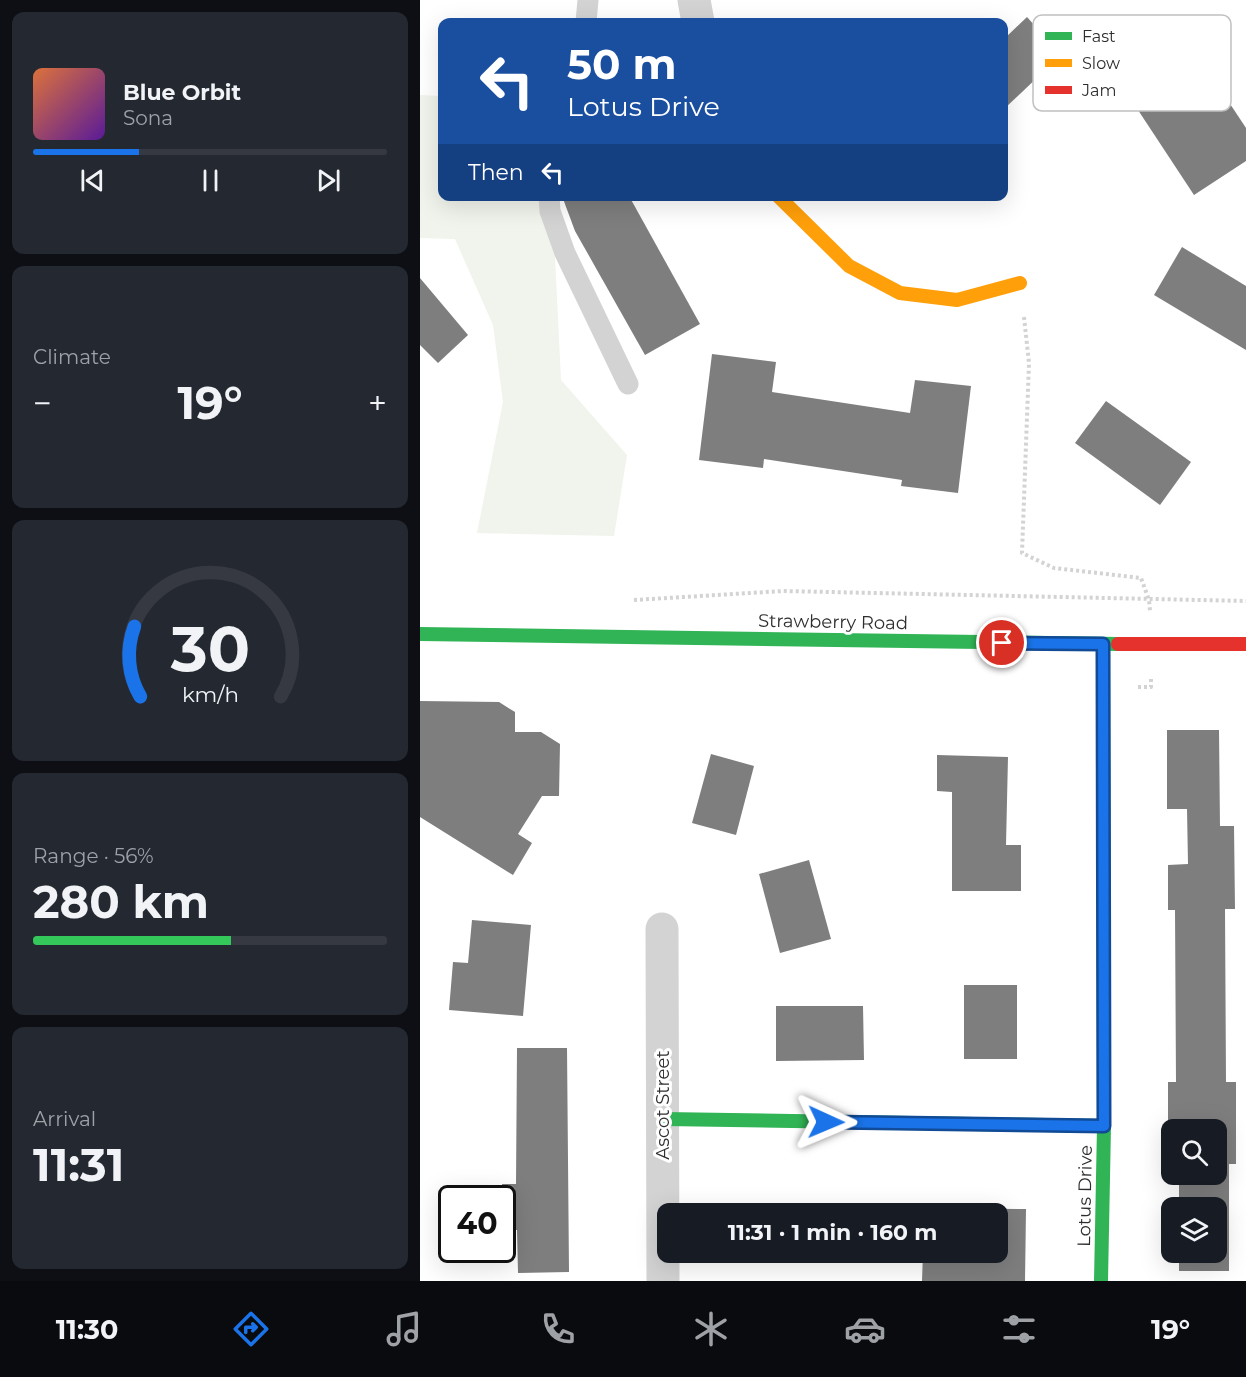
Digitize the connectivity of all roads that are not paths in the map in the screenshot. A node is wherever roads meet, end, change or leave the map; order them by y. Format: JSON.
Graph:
{"nodes":[{"id":1,"x":588,"y":0,"type":"edge"},
{"id":2,"x":694,"y":0,"type":"edge"},
{"id":3,"x":586,"y":18,"type":"edge"},
{"id":4,"x":697,"y":18,"type":"edge"},
{"id":5,"x":549,"y":201,"type":"edge"},
{"id":6,"x":783,"y":201,"type":"edge"},
{"id":7,"x":1020,"y":283,"type":"road end"},
{"id":8,"x":628,"y":384,"type":"dead end"},
{"id":9,"x":420,"y":634,"type":"edge"},
{"id":10,"x":1103,"y":644,"type":"junction"},
{"id":11,"x":1246,"y":644,"type":"edge"},
{"id":12,"x":662,"y":929,"type":"dead end"},
{"id":13,"x":664,"y":1119,"type":"junction"},
{"id":14,"x":1104,"y":1126,"type":"junction"},
{"id":15,"x":663,"y":1281,"type":"edge"},
{"id":16,"x":1101,"y":1281,"type":"edge"}],
"edges":[{"from":1,"to":3,"type":"lane"},
{"from":2,"to":4,"type":"street"},
{"from":5,"to":8,"type":"lane"},
{"from":6,"to":7,"type":"street"},
{"from":9,"to":10,"type":"street","name":"Strawberry Road"},
{"from":10,"to":11,"type":"street","name":"Strawberry Road"},
{"from":10,"to":14,"type":"street","name":"Lotus Drive"},
{"from":12,"to":13,"type":"street","name":"Ascot Street"},
{"from":13,"to":14,"type":"street"},
{"from":13,"to":15,"type":"street","name":"Ascot Street"},
{"from":14,"to":16,"type":"street","name":"Lotus Drive"}]}
